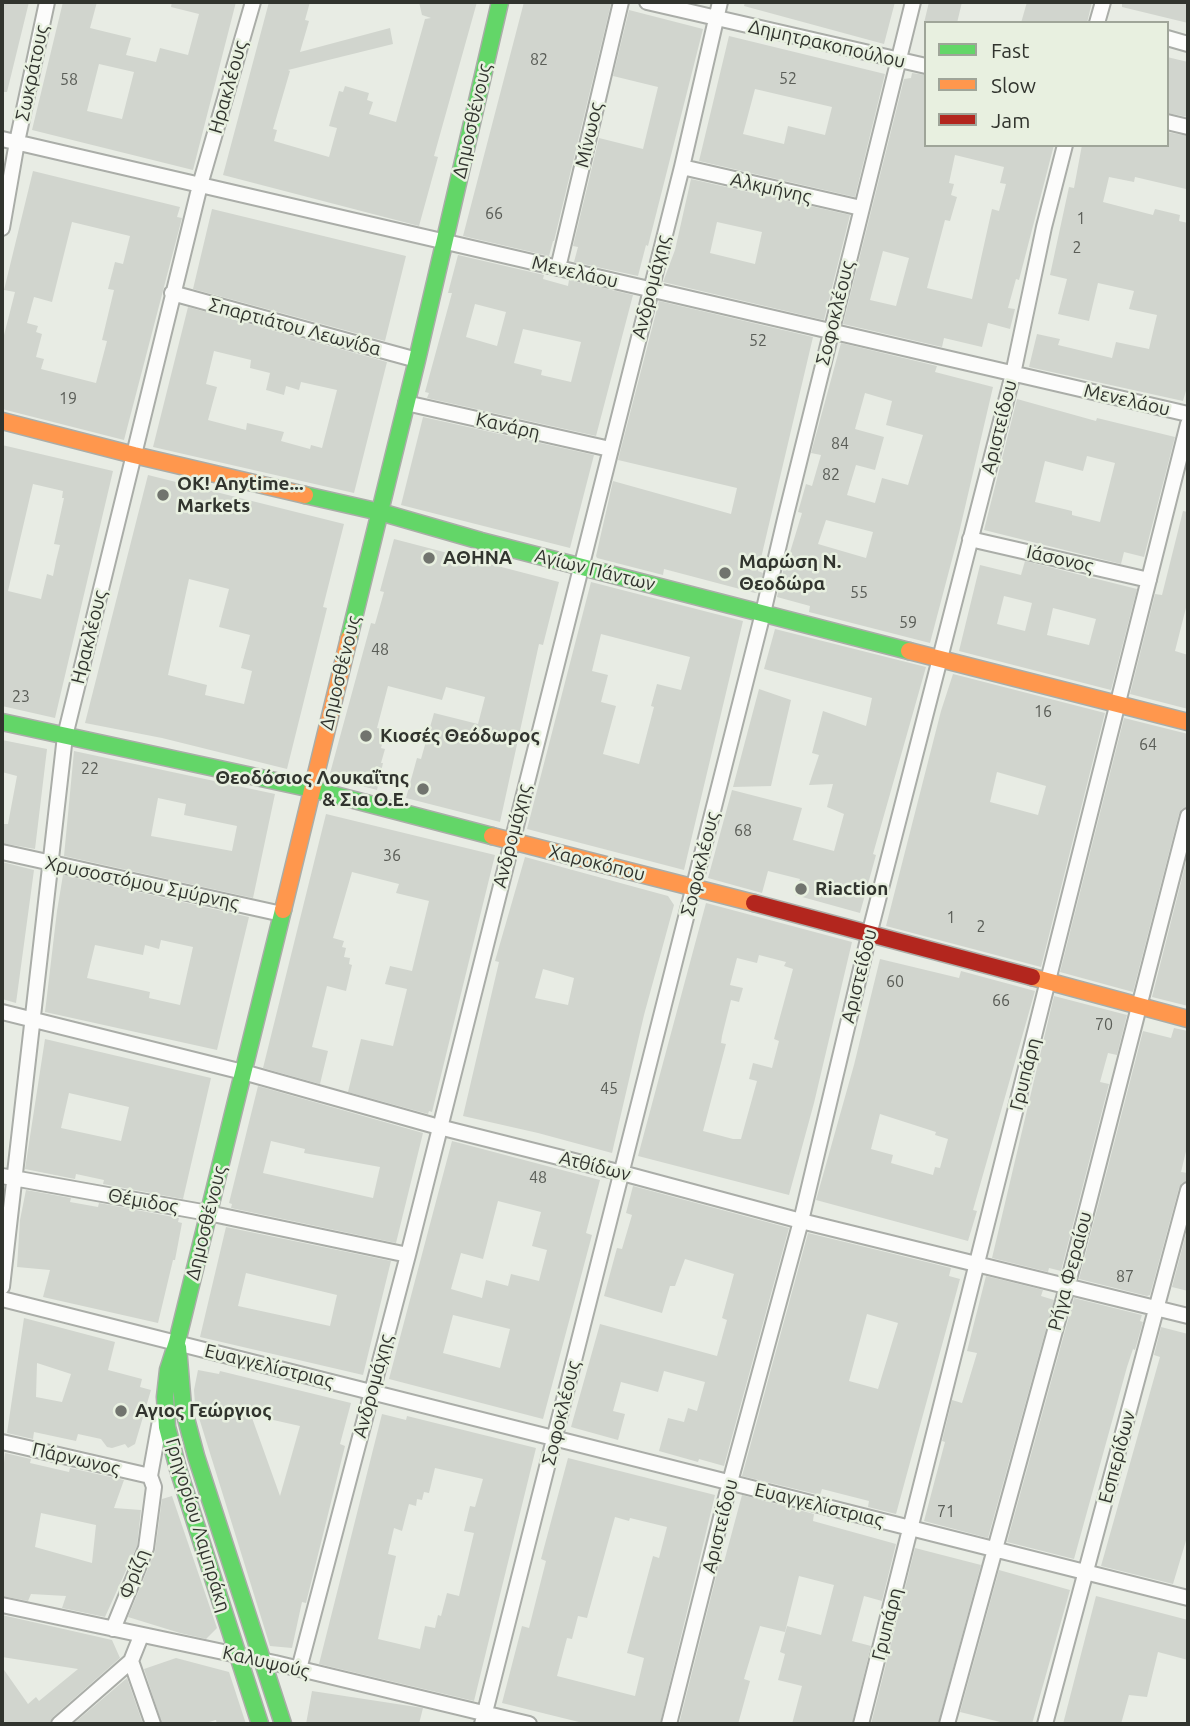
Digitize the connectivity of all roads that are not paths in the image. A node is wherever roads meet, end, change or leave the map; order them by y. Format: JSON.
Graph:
{"nodes":[{"id":1,"x":47,"y":2,"type":"edge"},
{"id":2,"x":253,"y":2,"type":"edge"},
{"id":3,"x":500,"y":2,"type":"edge"},
{"id":4,"x":621,"y":2,"type":"edge"},
{"id":5,"x":647,"y":2,"type":"edge"},
{"id":6,"x":720,"y":2,"type":"edge"},
{"id":7,"x":913,"y":2,"type":"edge"},
{"id":8,"x":1103,"y":2,"type":"edge"},
{"id":9,"x":716,"y":18,"type":"junction"},
{"id":10,"x":1100,"y":21,"type":"edge"},
{"id":11,"x":1169,"y":39,"type":"edge"},
{"id":12,"x":1188,"y":44,"type":"edge"},
{"id":13,"x":898,"y":60,"type":"junction"},
{"id":14,"x":924,"y":66,"type":"edge"},
{"id":15,"x":1169,"y":122,"type":"edge"},
{"id":16,"x":1188,"y":127,"type":"edge"},
{"id":17,"x":2,"y":139,"type":"edge"},
{"id":18,"x":17,"y":142,"type":"junction"},
{"id":19,"x":1064,"y":147,"type":"edge"},
{"id":20,"x":682,"y":167,"type":"junction"},
{"id":21,"x":200,"y":185,"type":"junction"},
{"id":22,"x":861,"y":208,"type":"junction"},
{"id":23,"x":2,"y":228,"type":"edge"},
{"id":24,"x":444,"y":242,"type":"junction"},
{"id":25,"x":558,"y":268,"type":"junction"},
{"id":26,"x":651,"y":289,"type":"junction"},
{"id":27,"x":172,"y":293,"type":"junction"},
{"id":28,"x":831,"y":331,"type":"junction"},
{"id":29,"x":417,"y":360,"type":"junction"},
{"id":30,"x":1013,"y":374,"type":"junction"},
{"id":31,"x":407,"y":403,"type":"junction"},
{"id":32,"x":1188,"y":414,"type":"edge"},
{"id":33,"x":2,"y":421,"type":"edge"},
{"id":34,"x":1188,"y":424,"type":"edge"},
{"id":35,"x":610,"y":449,"type":"junction"},
{"id":36,"x":134,"y":455,"type":"junction"},
{"id":37,"x":380,"y":512,"type":"junction"},
{"id":38,"x":971,"y":538,"type":"junction"},
{"id":39,"x":581,"y":566,"type":"junction"},
{"id":40,"x":1149,"y":580,"type":"junction"},
{"id":41,"x":763,"y":613,"type":"junction"},
{"id":42,"x":939,"y":658,"type":"junction"},
{"id":43,"x":1118,"y":704,"type":"junction"},
{"id":44,"x":2,"y":722,"type":"edge"},
{"id":45,"x":1188,"y":722,"type":"edge"},
{"id":46,"x":65,"y":736,"type":"junction"},
{"id":47,"x":312,"y":789,"type":"junction"},
{"id":48,"x":1188,"y":816,"type":"edge"},
{"id":49,"x":511,"y":842,"type":"junction"},
{"id":50,"x":2,"y":852,"type":"edge"},
{"id":51,"x":50,"y":864,"type":"junction"},
{"id":52,"x":694,"y":888,"type":"junction"},
{"id":53,"x":282,"y":914,"type":"junction"},
{"id":54,"x":869,"y":935,"type":"junction"},
{"id":55,"x":1047,"y":983,"type":"junction"},
{"id":56,"x":1140,"y":1007,"type":"junction"},
{"id":57,"x":2,"y":1012,"type":"edge"},
{"id":58,"x":31,"y":1019,"type":"junction"},
{"id":59,"x":1188,"y":1019,"type":"edge"},
{"id":60,"x":243,"y":1072,"type":"junction"},
{"id":61,"x":439,"y":1127,"type":"junction"},
{"id":62,"x":622,"y":1172,"type":"junction"},
{"id":63,"x":8,"y":1177,"type":"edge"},
{"id":64,"x":1188,"y":1189,"type":"edge"},
{"id":65,"x":208,"y":1213,"type":"junction"},
{"id":66,"x":801,"y":1221,"type":"junction"},
{"id":67,"x":408,"y":1255,"type":"junction"},
{"id":68,"x":977,"y":1263,"type":"junction"},
{"id":69,"x":2,"y":1287,"type":"edge"},
{"id":70,"x":1067,"y":1287,"type":"junction"},
{"id":71,"x":2,"y":1299,"type":"edge"},
{"id":72,"x":1157,"y":1309,"type":"junction"},
{"id":73,"x":1188,"y":1317,"type":"edge"},
{"id":74,"x":177,"y":1342,"type":"junction"},
{"id":75,"x":372,"y":1392,"type":"junction"},
{"id":76,"x":165,"y":1396,"type":"junction"},
{"id":77,"x":554,"y":1438,"type":"junction"},
{"id":78,"x":2,"y":1442,"type":"edge"},
{"id":79,"x":150,"y":1476,"type":"junction"},
{"id":80,"x":730,"y":1482,"type":"junction"},
{"id":81,"x":911,"y":1528,"type":"junction"},
{"id":82,"x":996,"y":1549,"type":"junction"},
{"id":83,"x":1085,"y":1572,"type":"junction"},
{"id":84,"x":1188,"y":1581,"type":"edge"},
{"id":85,"x":1186,"y":1598,"type":"edge"},
{"id":86,"x":2,"y":1605,"type":"edge"},
{"id":87,"x":113,"y":1629,"type":"junction"},
{"id":88,"x":141,"y":1636,"type":"junction"},
{"id":89,"x":239,"y":1656,"type":"junction"},
{"id":90,"x":131,"y":1661,"type":"junction"},
{"id":91,"x":263,"y":1661,"type":"junction"},
{"id":92,"x":299,"y":1670,"type":"junction"},
{"id":93,"x":483,"y":1719,"type":"edge"},
{"id":94,"x":59,"y":1724,"type":"edge"},
{"id":95,"x":153,"y":1724,"type":"edge"},
{"id":96,"x":260,"y":1724,"type":"edge"},
{"id":97,"x":283,"y":1724,"type":"edge"},
{"id":98,"x":528,"y":1724,"type":"edge"},
{"id":99,"x":669,"y":1724,"type":"edge"},
{"id":100,"x":861,"y":1724,"type":"edge"},
{"id":101,"x":947,"y":1724,"type":"edge"},
{"id":102,"x":1045,"y":1724,"type":"edge"}],
"edges":[{"from":1,"to":18,"type":"street","name":"Σωκράτους"},
{"from":2,"to":21,"type":"street","name":"Ηρακλέους"},
{"from":3,"to":24,"type":"street","name":"Δημοσθένους"},
{"from":4,"to":25,"type":"street","name":"Μίνωος"},
{"from":5,"to":9,"type":"street","name":"Δημητρακοπούλου"},
{"from":6,"to":9,"type":"street","name":"Ανδρομάχης"},
{"from":7,"to":13,"type":"street","name":"Σοφοκλέους"},
{"from":8,"to":10,"type":"street"},
{"from":9,"to":13,"type":"street","name":"Δημητρακοπούλου"},
{"from":9,"to":20,"type":"street","name":"Ανδρομάχης"},
{"from":11,"to":12,"type":"street"},
{"from":13,"to":14,"type":"street","name":"Δημητρακοπούλου"},
{"from":13,"to":22,"type":"street","name":"Σοφοκλέους"},
{"from":15,"to":16,"type":"street"},
{"from":17,"to":18,"type":"street","name":"Μενελάου"},
{"from":18,"to":21,"type":"street","name":"Μενελάου"},
{"from":18,"to":23,"type":"street","name":"Σωκράτους"},
{"from":19,"to":30,"type":"street","name":"Αριστείδου"},
{"from":20,"to":22,"type":"street","name":"Αλκμήνης"},
{"from":20,"to":26,"type":"street","name":"Ανδρομάχης"},
{"from":21,"to":24,"type":"street","name":"Μενελάου"},
{"from":21,"to":27,"type":"street","name":"Ηρακλέους"},
{"from":22,"to":28,"type":"street","name":"Σοφοκλέους"},
{"from":24,"to":25,"type":"street","name":"Μενελάου"},
{"from":24,"to":29,"type":"street","name":"Δημοσθένους"},
{"from":25,"to":26,"type":"street","name":"Μενελάου"},
{"from":26,"to":28,"type":"street","name":"Μενελάου"},
{"from":26,"to":35,"type":"street","name":"Ανδρομάχης"},
{"from":27,"to":29,"type":"street","name":"Σπαρτιάτου Λεωνίδα"},
{"from":27,"to":36,"type":"street","name":"Ηρακλέους"},
{"from":28,"to":30,"type":"street","name":"Μενελάου"},
{"from":28,"to":41,"type":"street","name":"Σοφοκλέους"},
{"from":29,"to":31,"type":"street","name":"Δημοσθένους"},
{"from":30,"to":32,"type":"street","name":"Μενελάου"},
{"from":30,"to":38,"type":"street","name":"Αριστείδου"},
{"from":31,"to":35,"type":"street","name":"Κανάρη"},
{"from":31,"to":37,"type":"street","name":"Δημοσθένους"},
{"from":33,"to":36,"type":"street","name":"Αγίων Πάντων"},
{"from":34,"to":40,"type":"street","name":"Γρυπάρη"},
{"from":35,"to":39,"type":"street","name":"Ανδρομάχης"},
{"from":36,"to":37,"type":"street","name":"Αγίων Πάντων"},
{"from":36,"to":46,"type":"street","name":"Ηρακλέους"},
{"from":37,"to":39,"type":"street","name":"Αγίων Πάντων"},
{"from":37,"to":47,"type":"street","name":"Δημοσθένους"},
{"from":38,"to":40,"type":"street","name":"Ιάσονος"},
{"from":38,"to":42,"type":"street","name":"Αριστείδου"},
{"from":39,"to":41,"type":"street","name":"Αγίων Πάντων"},
{"from":39,"to":49,"type":"street","name":"Ανδρομάχης"},
{"from":40,"to":43,"type":"street","name":"Γρυπάρη"},
{"from":41,"to":42,"type":"street","name":"Αγίων Πάντων"},
{"from":41,"to":52,"type":"street","name":"Σοφοκλέους"},
{"from":42,"to":43,"type":"street","name":"Αγίων Πάντων"},
{"from":42,"to":54,"type":"street","name":"Αριστείδου"},
{"from":43,"to":45,"type":"street","name":"Αγίων Πάντων"},
{"from":43,"to":55,"type":"street","name":"Γρυπάρη"},
{"from":44,"to":46,"type":"street","name":"Χαροκόπου"},
{"from":46,"to":47,"type":"street","name":"Χαροκόπου"},
{"from":46,"to":51,"type":"street","name":"Ηρακλέους"},
{"from":47,"to":49,"type":"street","name":"Χαροκόπου"},
{"from":47,"to":53,"type":"street","name":"Δημοσθένους"},
{"from":48,"to":56,"type":"street","name":"Ρήγα Φεραίου"},
{"from":49,"to":52,"type":"street","name":"Χαροκόπου"},
{"from":49,"to":61,"type":"street","name":"Ανδρομάχης"},
{"from":50,"to":51,"type":"street","name":"Χρυσοστόμου Σμύρνης"},
{"from":51,"to":53,"type":"street","name":"Χρυσοστόμου Σμύρνης"},
{"from":51,"to":58,"type":"street","name":"Ηρακλέους"},
{"from":52,"to":54,"type":"street","name":"Χαροκόπου"},
{"from":52,"to":62,"type":"street","name":"Σοφοκλέους"},
{"from":53,"to":60,"type":"street","name":"Δημοσθένους"},
{"from":54,"to":55,"type":"street","name":"Χαροκόπου"},
{"from":54,"to":66,"type":"street","name":"Αριστείδου"},
{"from":55,"to":56,"type":"street","name":"Χαροκόπου"},
{"from":55,"to":68,"type":"street","name":"Γρυπάρη"},
{"from":56,"to":59,"type":"street","name":"Χαροκόπου"},
{"from":56,"to":70,"type":"street","name":"Ρήγα Φεραίου"},
{"from":57,"to":58,"type":"street","name":"Ατθίδων"},
{"from":58,"to":60,"type":"street","name":"Ατθίδων"},
{"from":58,"to":63,"type":"street","name":"Ηρακλέους"},
{"from":60,"to":61,"type":"street","name":"Ατθίδων"},
{"from":60,"to":65,"type":"street","name":"Δημοσθένους"},
{"from":61,"to":62,"type":"street","name":"Ατθίδων"},
{"from":61,"to":67,"type":"street","name":"Ανδρομάχης"},
{"from":62,"to":66,"type":"street","name":"Ατθίδων"},
{"from":62,"to":77,"type":"street","name":"Σοφοκλέους"},
{"from":63,"to":65,"type":"street","name":"Θέμιδος"},
{"from":63,"to":69,"type":"street","name":"Ηρακλέους"},
{"from":64,"to":72,"type":"street","name":"Εσπερίδων"},
{"from":65,"to":67,"type":"street","name":"Θέμιδος"},
{"from":65,"to":74,"type":"street","name":"Δημοσθένους"},
{"from":66,"to":68,"type":"street","name":"Ατθίδων"},
{"from":66,"to":80,"type":"street","name":"Αριστείδου"},
{"from":67,"to":75,"type":"street","name":"Ανδρομάχης"},
{"from":68,"to":70,"type":"street","name":"Ατθίδων"},
{"from":68,"to":81,"type":"street","name":"Γρυπάρη"},
{"from":70,"to":72,"type":"street","name":"Ατθίδων"},
{"from":70,"to":82,"type":"street","name":"Ρήγα Φεραίου"},
{"from":71,"to":74,"type":"street","name":"Ευαγγελίστριας"},
{"from":72,"to":73,"type":"street","name":"Ατθίδων"},
{"from":72,"to":83,"type":"street","name":"Εσπερίδων"},
{"from":74,"to":75,"type":"street","name":"Ευαγγελίστριας"},
{"from":74,"to":76,"type":"street","name":"Γρηγορίου Λαμπράκη"},
{"from":74,"to":91,"type":"street","name":"Γρηγορίου Λαμπράκη"},
{"from":75,"to":77,"type":"street","name":"Ευαγγελίστριας"},
{"from":75,"to":92,"type":"street","name":"Ανδρομάχης"},
{"from":76,"to":79,"type":"street","name":"Φρίζη"},
{"from":76,"to":89,"type":"street","name":"Γρηγορίου Λαμπράκη"},
{"from":77,"to":80,"type":"street","name":"Ευαγγελίστριας"},
{"from":77,"to":93,"type":"street","name":"Σοφοκλέους"},
{"from":78,"to":79,"type":"street","name":"Πάρνωνος"},
{"from":79,"to":87,"type":"street","name":"Φρίζη"},
{"from":80,"to":81,"type":"street","name":"Ευαγγελίστριας"},
{"from":80,"to":99,"type":"street","name":"Αριστείδου"},
{"from":81,"to":82,"type":"street","name":"Ευαγγελίστριας"},
{"from":81,"to":100,"type":"street","name":"Γρυπάρη"},
{"from":82,"to":83,"type":"street","name":"Ευαγγελίστριας"},
{"from":82,"to":101,"type":"street","name":"Ρήγα Φεραίου"},
{"from":83,"to":85,"type":"street","name":"Ευαγγελίστριας"},
{"from":83,"to":102,"type":"street","name":"Εσπερίδων"},
{"from":84,"to":85,"type":"street"},
{"from":86,"to":87,"type":"street","name":"Καλυψούς"},
{"from":87,"to":88,"type":"street","name":"Καλυψούς"},
{"from":88,"to":89,"type":"street","name":"Καλυψούς"},
{"from":88,"to":90,"type":"street"},
{"from":89,"to":91,"type":"street","name":"Καλυψούς"},
{"from":89,"to":96,"type":"street","name":"Γρηγορίου Λαμπράκη"},
{"from":90,"to":94,"type":"street"},
{"from":90,"to":95,"type":"street"},
{"from":91,"to":92,"type":"street","name":"Καλυψούς"},
{"from":91,"to":97,"type":"street","name":"Γρηγορίου Λαμπράκη"},
{"from":92,"to":93,"type":"street","name":"Καλυψούς"},
{"from":93,"to":98,"type":"street","name":"Καλυψούς"}]}
